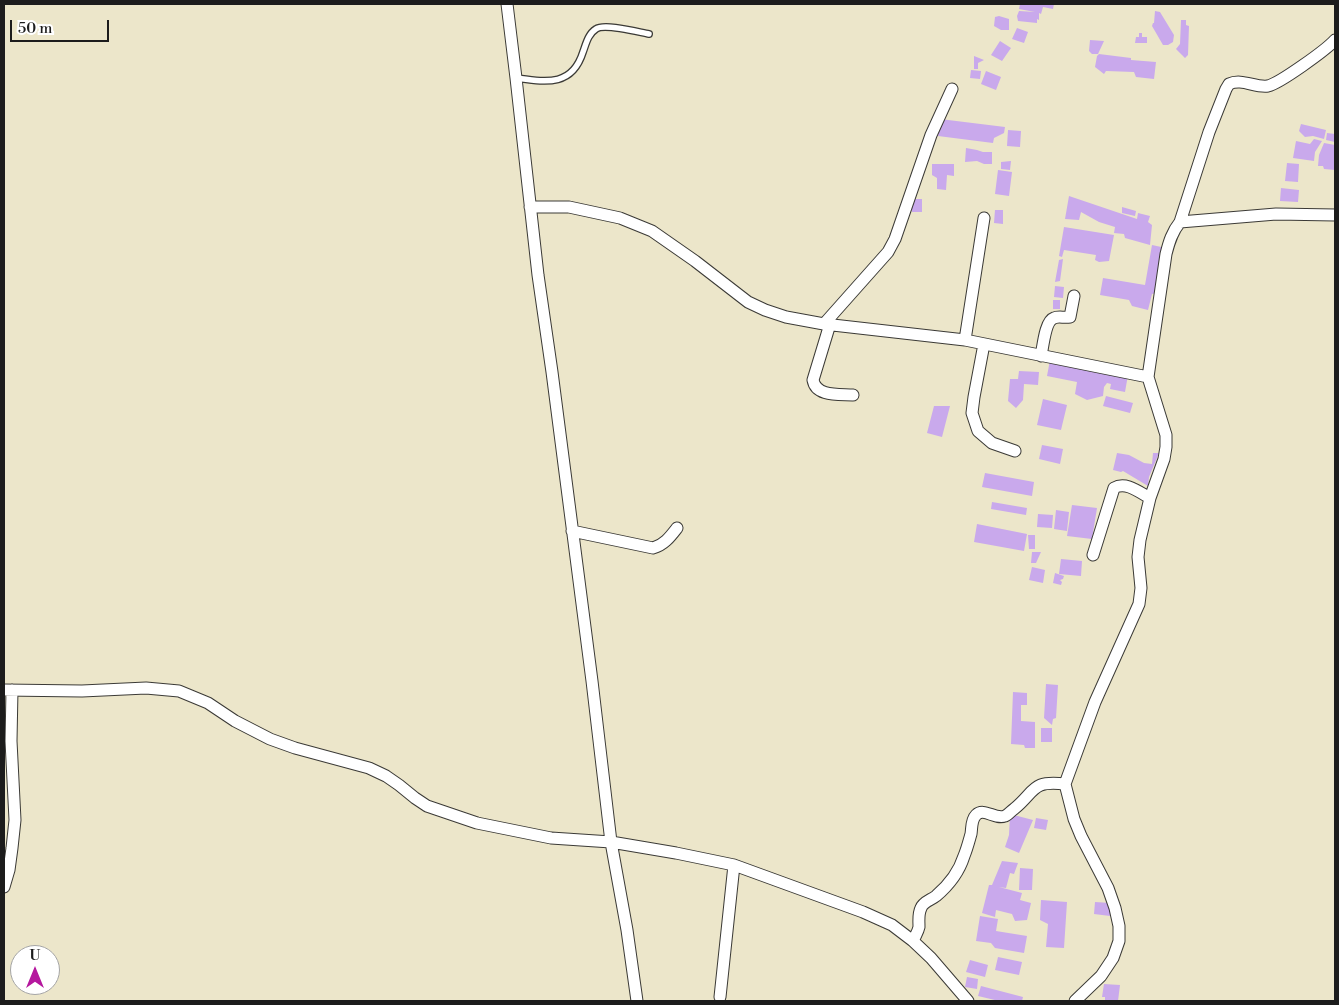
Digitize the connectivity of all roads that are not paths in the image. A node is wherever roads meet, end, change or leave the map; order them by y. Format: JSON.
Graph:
{"nodes":[{"id":1,"x":506,"y":4,"type":"edge"},
{"id":2,"x":649,"y":34,"type":"dead end"},
{"id":3,"x":1335,"y":40,"type":"edge"},
{"id":4,"x":516,"y":78,"type":"junction"},
{"id":5,"x":952,"y":90,"type":"dead end"},
{"id":6,"x":530,"y":207,"type":"junction"},
{"id":7,"x":1335,"y":215,"type":"edge"},
{"id":8,"x":984,"y":218,"type":"dead end"},
{"id":9,"x":1180,"y":222,"type":"junction"},
{"id":10,"x":1074,"y":296,"type":"dead end"},
{"id":11,"x":827,"y":324,"type":"junction"},
{"id":12,"x":965,"y":340,"type":"junction"},
{"id":13,"x":984,"y":344,"type":"junction"},
{"id":14,"x":1041,"y":356,"type":"junction"},
{"id":15,"x":1148,"y":376,"type":"junction"},
{"id":16,"x":853,"y":395,"type":"dead end"},
{"id":17,"x":1015,"y":451,"type":"dead end"},
{"id":18,"x":1150,"y":498,"type":"junction"},
{"id":19,"x":677,"y":528,"type":"dead end"},
{"id":20,"x":572,"y":531,"type":"junction"},
{"id":21,"x":1093,"y":555,"type":"dead end"},
{"id":22,"x":8,"y":690,"type":"edge"},
{"id":23,"x":1065,"y":784,"type":"junction"},
{"id":24,"x":611,"y":842,"type":"junction"},
{"id":25,"x":734,"y":865,"type":"junction"},
{"id":26,"x":4,"y":887,"type":"edge"},
{"id":27,"x":913,"y":941,"type":"junction"},
{"id":28,"x":720,"y":997,"type":"dead end"},
{"id":29,"x":637,"y":1001,"type":"edge"},
{"id":30,"x":968,"y":1001,"type":"edge"},
{"id":31,"x":1075,"y":1001,"type":"edge"}],
"edges":[{"from":1,"to":4,"type":"street"},
{"from":2,"to":4,"type":"lane"},
{"from":3,"to":9,"type":"street"},
{"from":4,"to":6,"type":"street"},
{"from":5,"to":11,"type":"street"},
{"from":6,"to":11,"type":"street"},
{"from":6,"to":20,"type":"street"},
{"from":7,"to":9,"type":"street"},
{"from":8,"to":12,"type":"street"},
{"from":9,"to":15,"type":"street"},
{"from":10,"to":14,"type":"street"},
{"from":11,"to":12,"type":"street"},
{"from":11,"to":16,"type":"street"},
{"from":12,"to":13,"type":"street"},
{"from":13,"to":14,"type":"street"},
{"from":13,"to":17,"type":"street"},
{"from":14,"to":15,"type":"street"},
{"from":15,"to":18,"type":"street"},
{"from":18,"to":21,"type":"street"},
{"from":18,"to":23,"type":"street"},
{"from":19,"to":20,"type":"street"},
{"from":20,"to":24,"type":"street"},
{"from":22,"to":24,"type":"street"},
{"from":22,"to":26,"type":"street"},
{"from":23,"to":27,"type":"street"},
{"from":23,"to":31,"type":"street"},
{"from":24,"to":25,"type":"street"},
{"from":24,"to":29,"type":"street"},
{"from":25,"to":27,"type":"street"},
{"from":25,"to":28,"type":"street"},
{"from":27,"to":30,"type":"street"}]}
